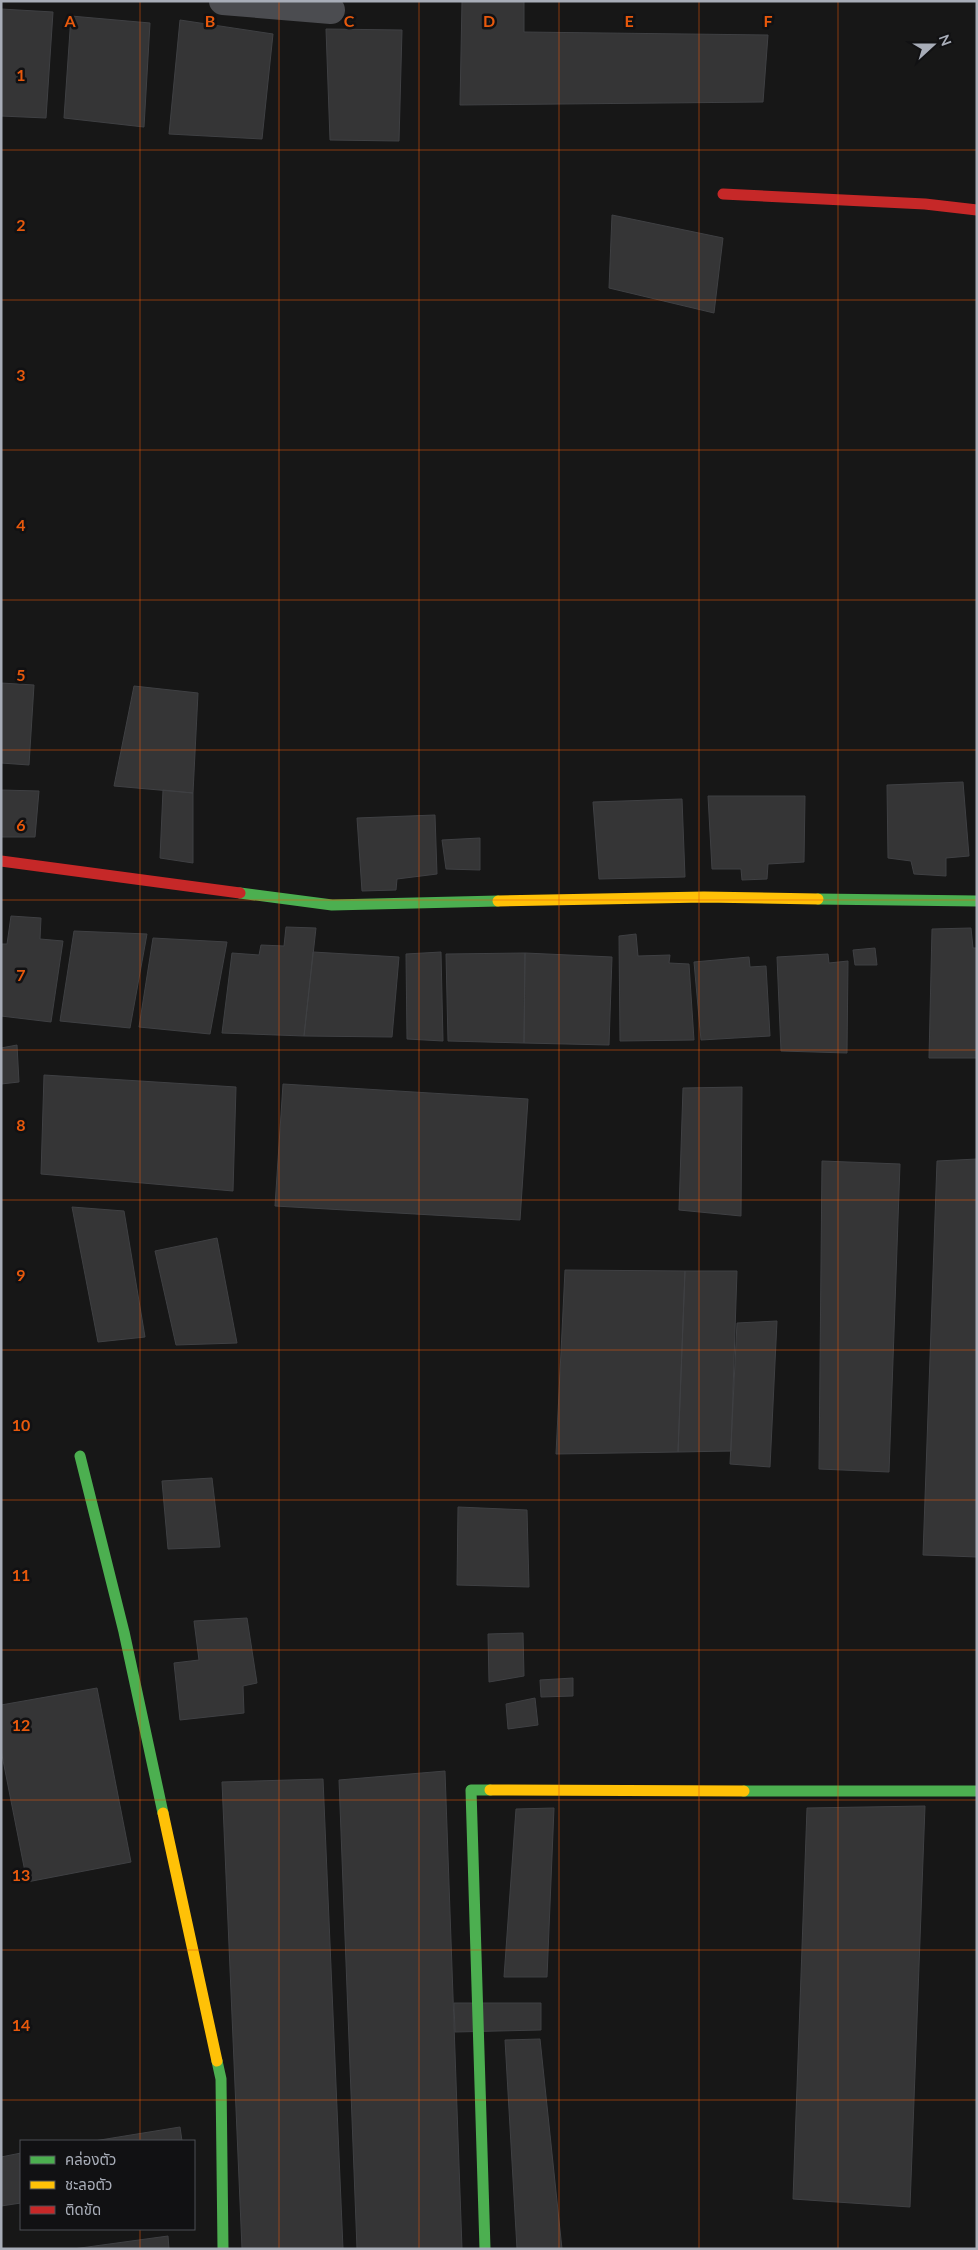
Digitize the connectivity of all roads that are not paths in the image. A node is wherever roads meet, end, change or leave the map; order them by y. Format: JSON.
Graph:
{"nodes":[{"id":1,"x":223,"y":1,"type":"edge"},
{"id":2,"x":331,"y":10,"type":"dead end"},
{"id":3,"x":723,"y":194,"type":"dead end"},
{"id":4,"x":977,"y":210,"type":"edge"},
{"id":5,"x":1,"y":861,"type":"edge"},
{"id":6,"x":977,"y":901,"type":"edge"},
{"id":7,"x":80,"y":1456,"type":"dead end"},
{"id":8,"x":977,"y":1790,"type":"edge"},
{"id":9,"x":223,"y":2249,"type":"edge"},
{"id":10,"x":485,"y":2249,"type":"edge"}],
"edges":[{"from":1,"to":2,"type":"street"},
{"from":3,"to":4,"type":"street"},
{"from":5,"to":6,"type":"street"},
{"from":7,"to":9,"type":"street"},
{"from":8,"to":10,"type":"street"}]}
